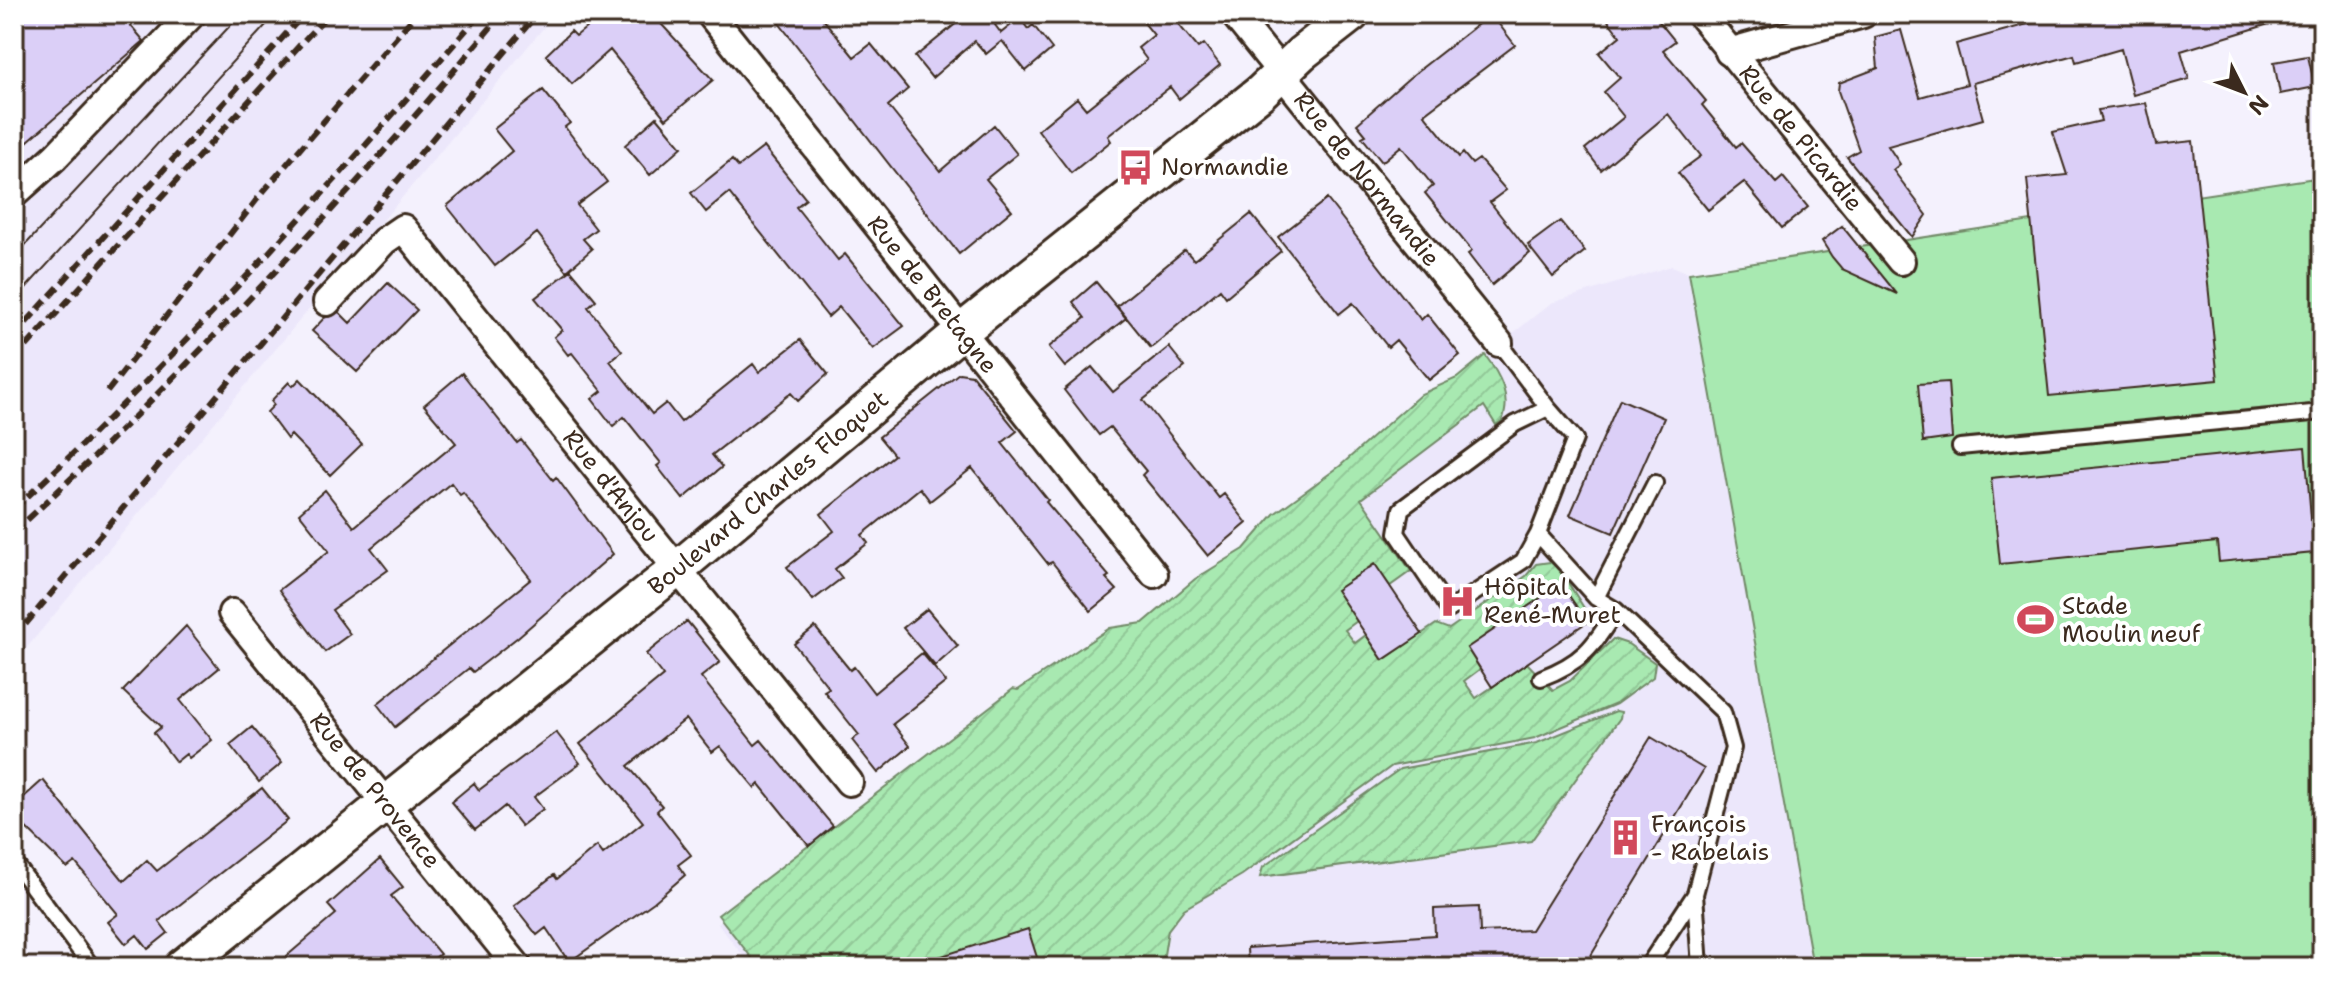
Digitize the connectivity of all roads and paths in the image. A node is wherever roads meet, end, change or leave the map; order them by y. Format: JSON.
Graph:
{"nodes":[{"id":1,"x":192,"y":14,"type":"edge"},
{"id":2,"x":710,"y":14,"type":"edge"},
{"id":3,"x":1234,"y":14,"type":"edge"},
{"id":4,"x":1352,"y":14,"type":"edge"},
{"id":5,"x":1700,"y":14,"type":"edge"},
{"id":6,"x":1863,"y":14,"type":"edge"},
{"id":7,"x":1729,"y":52,"type":"junction"},
{"id":8,"x":1281,"y":75,"type":"junction"},
{"id":9,"x":14,"y":194,"type":"edge"},
{"id":10,"x":1901,"y":261,"type":"dead end"},
{"id":11,"x":327,"y":302,"type":"dead end"},
{"id":12,"x":963,"y":330,"type":"junction"},
{"id":13,"x":1499,"y":343,"type":"joint"},
{"id":14,"x":1548,"y":408,"type":"junction"},
{"id":15,"x":2322,"y":412,"type":"edge"},
{"id":16,"x":1960,"y":447,"type":"dead end"},
{"id":17,"x":1655,"y":483,"type":"dead end"},
{"id":18,"x":1538,"y":534,"type":"junction"},
{"id":19,"x":676,"y":570,"type":"junction"},
{"id":20,"x":1154,"y":574,"type":"dead end"},
{"id":21,"x":1596,"y":598,"type":"junction"},
{"id":22,"x":1616,"y":610,"type":"junction"},
{"id":23,"x":232,"y":613,"type":"dead end"},
{"id":24,"x":1541,"y":678,"type":"dead end"},
{"id":25,"x":849,"y":782,"type":"dead end"},
{"id":26,"x":386,"y":803,"type":"junction"},
{"id":27,"x":14,"y":862,"type":"edge"},
{"id":28,"x":1695,"y":894,"type":"junction"},
{"id":29,"x":92,"y":967,"type":"edge"},
{"id":30,"x":182,"y":967,"type":"edge"},
{"id":31,"x":518,"y":967,"type":"edge"},
{"id":32,"x":1647,"y":967,"type":"edge"},
{"id":33,"x":1700,"y":967,"type":"edge"}],
"edges":[{"from":1,"to":9,"type":"street"},
{"from":2,"to":12,"type":"street","name":"Rue de Bretagne"},
{"from":3,"to":8,"type":"street","name":"Rue de Normandie"},
{"from":4,"to":8,"type":"street","name":"Boulevard Charles Floquet"},
{"from":5,"to":7,"type":"street","name":"Rue de Picardie"},
{"from":6,"to":7,"type":"street"},
{"from":7,"to":10,"type":"street","name":"Rue de Picardie"},
{"from":8,"to":12,"type":"street","name":"Boulevard Charles Floquet"},
{"from":8,"to":13,"type":"street","name":"Rue de Normandie"},
{"from":11,"to":19,"type":"street","name":"Rue d'Anjou"},
{"from":12,"to":19,"type":"street","name":"Boulevard Charles Floquet"},
{"from":12,"to":20,"type":"street","name":"Rue de Bretagne"},
{"from":13,"to":14,"type":"lane"},
{"from":14,"to":18,"type":"lane"},
{"from":14,"to":18,"type":"lane"},
{"from":15,"to":16,"type":"lane"},
{"from":17,"to":21,"type":"lane"},
{"from":18,"to":21,"type":"lane"},
{"from":19,"to":25,"type":"street","name":"Rue d'Anjou"},
{"from":19,"to":26,"type":"street","name":"Boulevard Charles Floquet"},
{"from":21,"to":22,"type":"lane"},
{"from":22,"to":24,"type":"lane"},
{"from":22,"to":28,"type":"lane"},
{"from":23,"to":26,"type":"street","name":"Rue de Provence"},
{"from":26,"to":30,"type":"street","name":"Boulevard Charles Floquet"},
{"from":26,"to":31,"type":"street","name":"Rue de Provence"},
{"from":27,"to":29,"type":"lane"},
{"from":28,"to":32,"type":"lane"},
{"from":28,"to":33,"type":"lane"}]}
